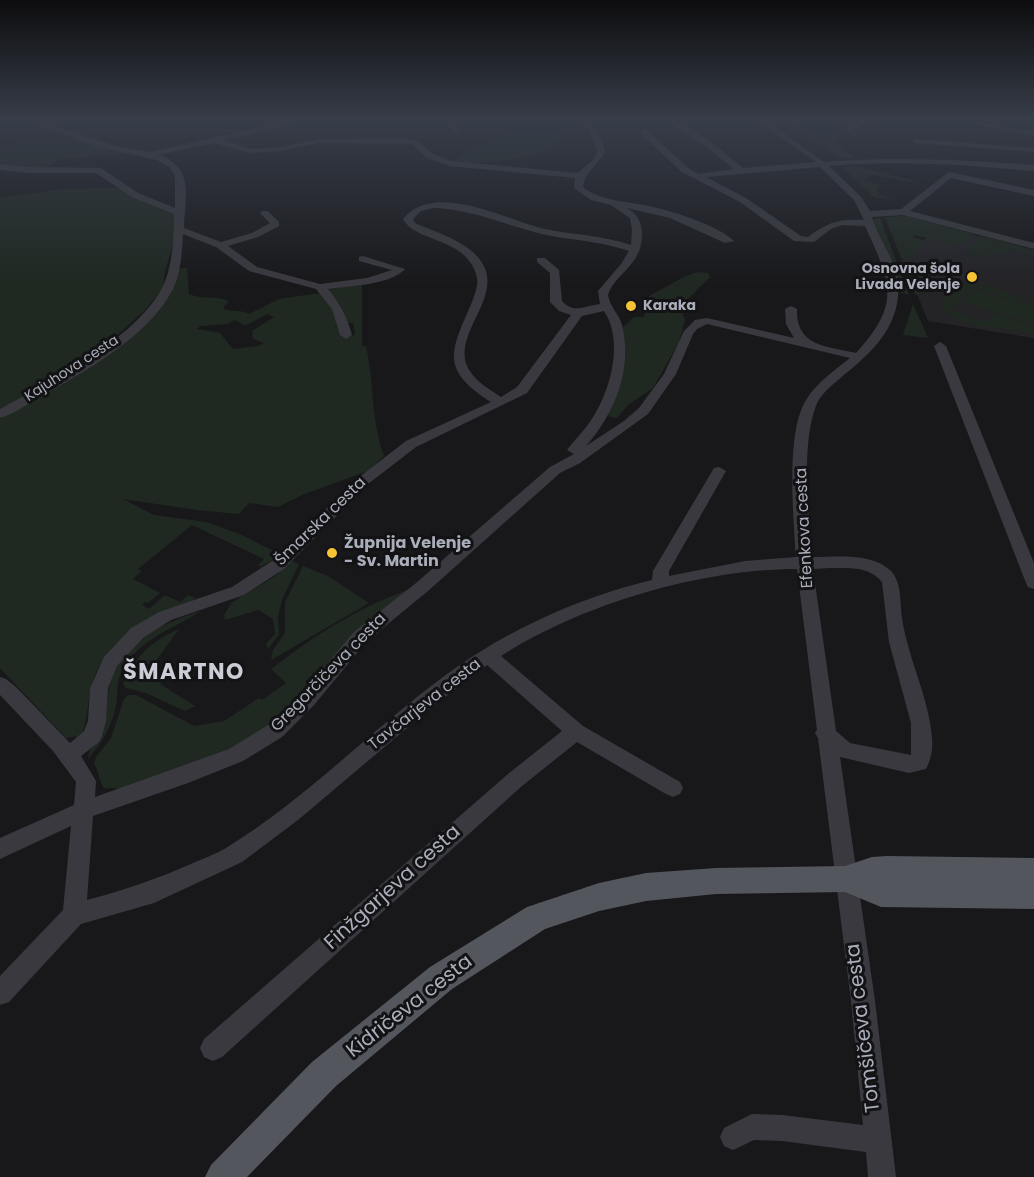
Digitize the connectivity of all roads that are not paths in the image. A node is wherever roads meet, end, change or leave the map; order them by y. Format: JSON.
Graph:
{"nodes":[{"id":1,"x":105,"y":174,"type":"edge"},
{"id":2,"x":180,"y":174,"type":"edge"},
{"id":3,"x":558,"y":174,"type":"edge"},
{"id":4,"x":582,"y":174,"type":"edge"},
{"id":5,"x":695,"y":174,"type":"edge"},
{"id":6,"x":717,"y":174,"type":"edge"},
{"id":7,"x":833,"y":174,"type":"edge"},
{"id":8,"x":580,"y":176,"type":"junction"},
{"id":9,"x":700,"y":176,"type":"junction"},
{"id":10,"x":1034,"y":193,"type":"edge"},
{"id":11,"x":614,"y":204,"type":"junction"},
{"id":12,"x":179,"y":212,"type":"junction"},
{"id":13,"x":903,"y":212,"type":"junction"},
{"id":14,"x":265,"y":213,"type":"dead end"},
{"id":15,"x":868,"y":218,"type":"junction"},
{"id":16,"x":180,"y":230,"type":"junction"},
{"id":17,"x":729,"y":241,"type":"dead end"},
{"id":18,"x":220,"y":245,"type":"junction"},
{"id":19,"x":1034,"y":246,"type":"edge"},
{"id":20,"x":636,"y":250,"type":"junction"},
{"id":21,"x":363,"y":258,"type":"dead end"},
{"id":22,"x":541,"y":260,"type":"dead end"},
{"id":23,"x":320,"y":287,"type":"junction"},
{"id":24,"x":606,"y":307,"type":"junction"},
{"id":25,"x":791,"y":309,"type":"dead end"},
{"id":26,"x":578,"y":314,"type":"junction"},
{"id":27,"x":345,"y":335,"type":"dead end"},
{"id":28,"x":940,"y":346,"type":"dead end"},
{"id":29,"x":818,"y":347,"type":"junction"},
{"id":30,"x":859,"y":357,"type":"junction"},
{"id":31,"x":501,"y":402,"type":"junction"},
{"id":32,"x":0,"y":414,"type":"edge"},
{"id":33,"x":555,"y":471,"type":"junction"},
{"id":34,"x":719,"y":471,"type":"dead end"},
{"id":35,"x":804,"y":563,"type":"junction"},
{"id":36,"x":660,"y":584,"type":"junction"},
{"id":37,"x":1034,"y":584,"type":"edge"},
{"id":38,"x":488,"y":655,"type":"junction"},
{"id":39,"x":0,"y":684,"type":"edge"},
{"id":40,"x":576,"y":732,"type":"junction"},
{"id":41,"x":825,"y":733,"type":"junction"},
{"id":42,"x":69,"y":755,"type":"junction"},
{"id":43,"x":673,"y":788,"type":"dead end"},
{"id":44,"x":84,"y":810,"type":"junction"},
{"id":45,"x":0,"y":849,"type":"edge"},
{"id":46,"x":1034,"y":871,"type":"edge"},
{"id":47,"x":845,"y":879,"type":"junction"},
{"id":48,"x":1034,"y":895,"type":"edge"},
{"id":49,"x":74,"y":915,"type":"junction"},
{"id":50,"x":0,"y":993,"type":"edge"},
{"id":51,"x":213,"y":1048,"type":"dead end"},
{"id":52,"x":733,"y":1137,"type":"dead end"},
{"id":53,"x":877,"y":1140,"type":"junction"},
{"id":54,"x":223,"y":1177,"type":"edge"},
{"id":55,"x":882,"y":1177,"type":"edge"}],
"edges":[{"from":1,"to":12,"type":"street"},
{"from":2,"to":12,"type":"street","name":"Kajuhova cesta"},
{"from":3,"to":8,"type":"street"},
{"from":4,"to":8,"type":"street"},
{"from":5,"to":9,"type":"street"},
{"from":6,"to":9,"type":"street"},
{"from":7,"to":15,"type":"street","name":"Efenkova cesta"},
{"from":8,"to":11,"type":"street"},
{"from":9,"to":15,"type":"street"},
{"from":10,"to":13,"type":"street"},
{"from":11,"to":17,"type":"street"},
{"from":11,"to":20,"type":"street"},
{"from":12,"to":16,"type":"street","name":"Kajuhova cesta"},
{"from":13,"to":15,"type":"street"},
{"from":13,"to":19,"type":"street"},
{"from":14,"to":18,"type":"street"},
{"from":15,"to":30,"type":"street","name":"Efenkova cesta"},
{"from":16,"to":18,"type":"street"},
{"from":16,"to":32,"type":"street","name":"Kajuhova cesta"},
{"from":18,"to":23,"type":"street"},
{"from":20,"to":24,"type":"street"},
{"from":20,"to":31,"type":"street"},
{"from":21,"to":23,"type":"street"},
{"from":22,"to":26,"type":"street"},
{"from":23,"to":27,"type":"street"},
{"from":24,"to":26,"type":"street"},
{"from":24,"to":33,"type":"street"},
{"from":25,"to":29,"type":"street"},
{"from":26,"to":31,"type":"street","name":"Šmarska cesta"},
{"from":28,"to":37,"type":"street"},
{"from":29,"to":30,"type":"street","name":"Gregorčičeva cesta"},
{"from":29,"to":33,"type":"street","name":"Gregorčičeva cesta"},
{"from":30,"to":35,"type":"street","name":"Efenkova cesta"},
{"from":31,"to":42,"type":"street","name":"Šmarska cesta"},
{"from":33,"to":44,"type":"street","name":"Gregorčičeva cesta"},
{"from":34,"to":36,"type":"street"},
{"from":35,"to":36,"type":"street","name":"Tavčarjeva cesta"},
{"from":35,"to":41,"type":"street","name":"Efenkova cesta"},
{"from":35,"to":41,"type":"street","name":"Tavčarjeva cesta"},
{"from":36,"to":38,"type":"street","name":"Tavčarjeva cesta"},
{"from":38,"to":40,"type":"street"},
{"from":38,"to":49,"type":"street","name":"Tavčarjeva cesta"},
{"from":39,"to":42,"type":"street"},
{"from":40,"to":43,"type":"street"},
{"from":40,"to":51,"type":"street","name":"Finžgarjeva cesta"},
{"from":41,"to":47,"type":"street","name":"Efenkova cesta"},
{"from":42,"to":44,"type":"street"},
{"from":44,"to":45,"type":"street","name":"Gregorčičeva cesta"},
{"from":44,"to":49,"type":"street"},
{"from":46,"to":47,"type":"main road","name":"Kidričeva cesta"},
{"from":47,"to":48,"type":"main road","name":"Kidričeva cesta"},
{"from":47,"to":53,"type":"street","name":"Tomšičeva cesta"},
{"from":47,"to":54,"type":"main road","name":"Kidričeva cesta"},
{"from":49,"to":50,"type":"street"},
{"from":52,"to":53,"type":"street"},
{"from":53,"to":55,"type":"street","name":"Tomšičeva cesta"}]}
